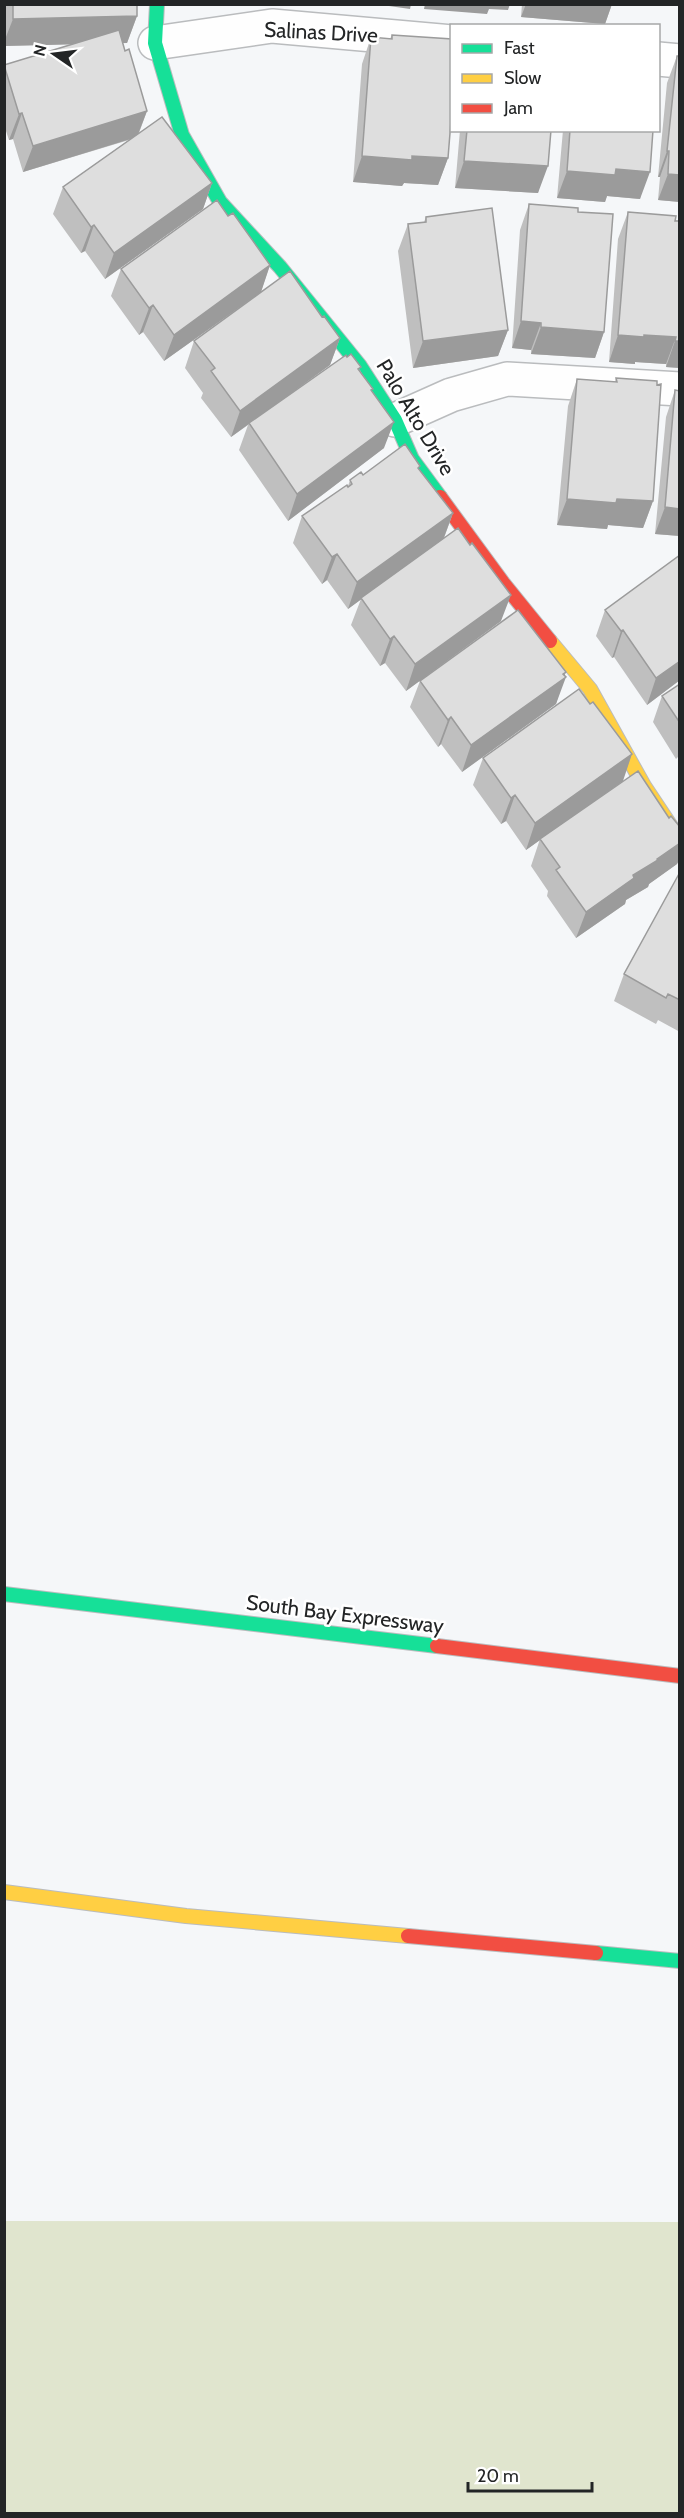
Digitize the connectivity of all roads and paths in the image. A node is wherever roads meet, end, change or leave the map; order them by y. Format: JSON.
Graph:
{"nodes":[{"id":1,"x":157,"y":4,"type":"edge"},
{"id":2,"x":450,"y":42,"type":"edge"},
{"id":3,"x":155,"y":43,"type":"junction"},
{"id":4,"x":660,"y":60,"type":"edge"},
{"id":5,"x":680,"y":61,"type":"edge"},
{"id":6,"x":680,"y":389,"type":"edge"},
{"id":7,"x":395,"y":420,"type":"junction"},
{"id":8,"x":680,"y":840,"type":"edge"},
{"id":9,"x":4,"y":1594,"type":"edge"},
{"id":10,"x":680,"y":1676,"type":"edge"},
{"id":11,"x":4,"y":1892,"type":"edge"},
{"id":12,"x":680,"y":1961,"type":"edge"}],
"edges":[{"from":1,"to":3,"type":"main road","name":"Palo Alto Drive"},
{"from":2,"to":3,"type":"street","name":"Salinas Drive"},
{"from":3,"to":7,"type":"main road","name":"Palo Alto Drive"},
{"from":4,"to":5,"type":"street"},
{"from":6,"to":7,"type":"street"},
{"from":7,"to":8,"type":"main road","name":"Palo Alto Drive"},
{"from":9,"to":10,"type":"main road","name":"South Bay Expressway"},
{"from":11,"to":12,"type":"main road"}]}
